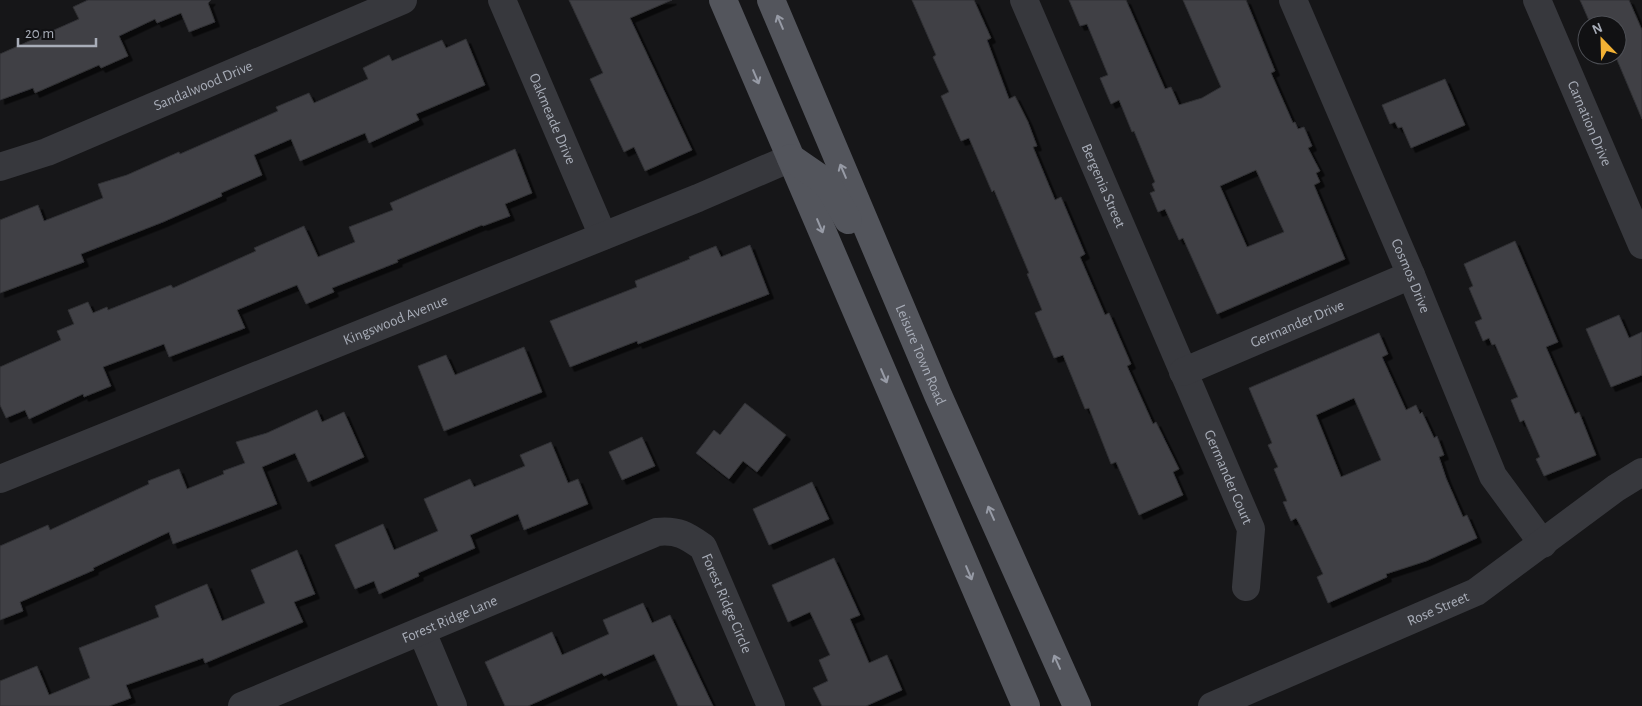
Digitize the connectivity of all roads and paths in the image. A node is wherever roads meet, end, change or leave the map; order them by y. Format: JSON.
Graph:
{"nodes":[{"id":1,"x":403,"y":0,"type":"edge"},
{"id":2,"x":502,"y":0,"type":"edge"},
{"id":3,"x":723,"y":0,"type":"edge"},
{"id":4,"x":771,"y":0,"type":"edge"},
{"id":5,"x":1024,"y":0,"type":"edge"},
{"id":6,"x":1294,"y":0,"type":"edge"},
{"id":7,"x":1537,"y":0,"type":"edge"},
{"id":8,"x":791,"y":158,"type":"junction"},
{"id":9,"x":0,"y":167,"type":"edge"},
{"id":10,"x":1631,"y":192,"type":"edge"},
{"id":11,"x":603,"y":236,"type":"junction"},
{"id":12,"x":1642,"y":245,"type":"edge"},
{"id":13,"x":1411,"y":275,"type":"junction"},
{"id":14,"x":1183,"y":372,"type":"junction"},
{"id":15,"x":938,"y":395,"type":"junction"},
{"id":16,"x":1642,"y":472,"type":"edge"},
{"id":17,"x":0,"y":479,"type":"edge"},
{"id":18,"x":657,"y":532,"type":"joint"},
{"id":19,"x":1543,"y":544,"type":"junction"},
{"id":20,"x":1246,"y":586,"type":"dead end"},
{"id":21,"x":422,"y":632,"type":"junction"},
{"id":22,"x":242,"y":706,"type":"edge"},
{"id":23,"x":453,"y":706,"type":"edge"},
{"id":24,"x":771,"y":706,"type":"edge"},
{"id":25,"x":1026,"y":706,"type":"edge"},
{"id":26,"x":1077,"y":706,"type":"edge"},
{"id":27,"x":1212,"y":706,"type":"edge"}],
"edges":[{"from":1,"to":9,"type":"street","name":"Sandalwood Drive"},
{"from":2,"to":11,"type":"street","name":"Oakmeade Drive"},
{"from":3,"to":8,"type":"main road","one_way":true},
{"from":15,"to":4,"type":"main road","name":"Leisure Town Road","one_way":true},
{"from":5,"to":14,"type":"street","name":"Bergenia Street"},
{"from":6,"to":13,"type":"street","name":"Cosmos Drive"},
{"from":7,"to":10,"type":"street","name":"Carnation Drive"},
{"from":8,"to":11,"type":"street","name":"Kingswood Avenue"},
{"from":8,"to":15,"type":"main road"},
{"from":8,"to":25,"type":"main road","one_way":true},
{"from":10,"to":12,"type":"street","name":"Carnation Drive"},
{"from":11,"to":17,"type":"street","name":"Kingswood Avenue"},
{"from":13,"to":14,"type":"street","name":"Germander Drive"},
{"from":13,"to":19,"type":"street","name":"Cosmos Drive"},
{"from":14,"to":20,"type":"street","name":"Germander Court"},
{"from":26,"to":15,"type":"main road","name":"Leisure Town Road","one_way":true},
{"from":16,"to":19,"type":"street","name":"Rose Street"},
{"from":18,"to":21,"type":"street","name":"Forest Ridge Lane"},
{"from":18,"to":24,"type":"street","name":"Forest Ridge Circle"},
{"from":19,"to":27,"type":"street","name":"Rose Street"},
{"from":21,"to":22,"type":"street","name":"Forest Ridge Lane"},
{"from":21,"to":23,"type":"street"}]}
